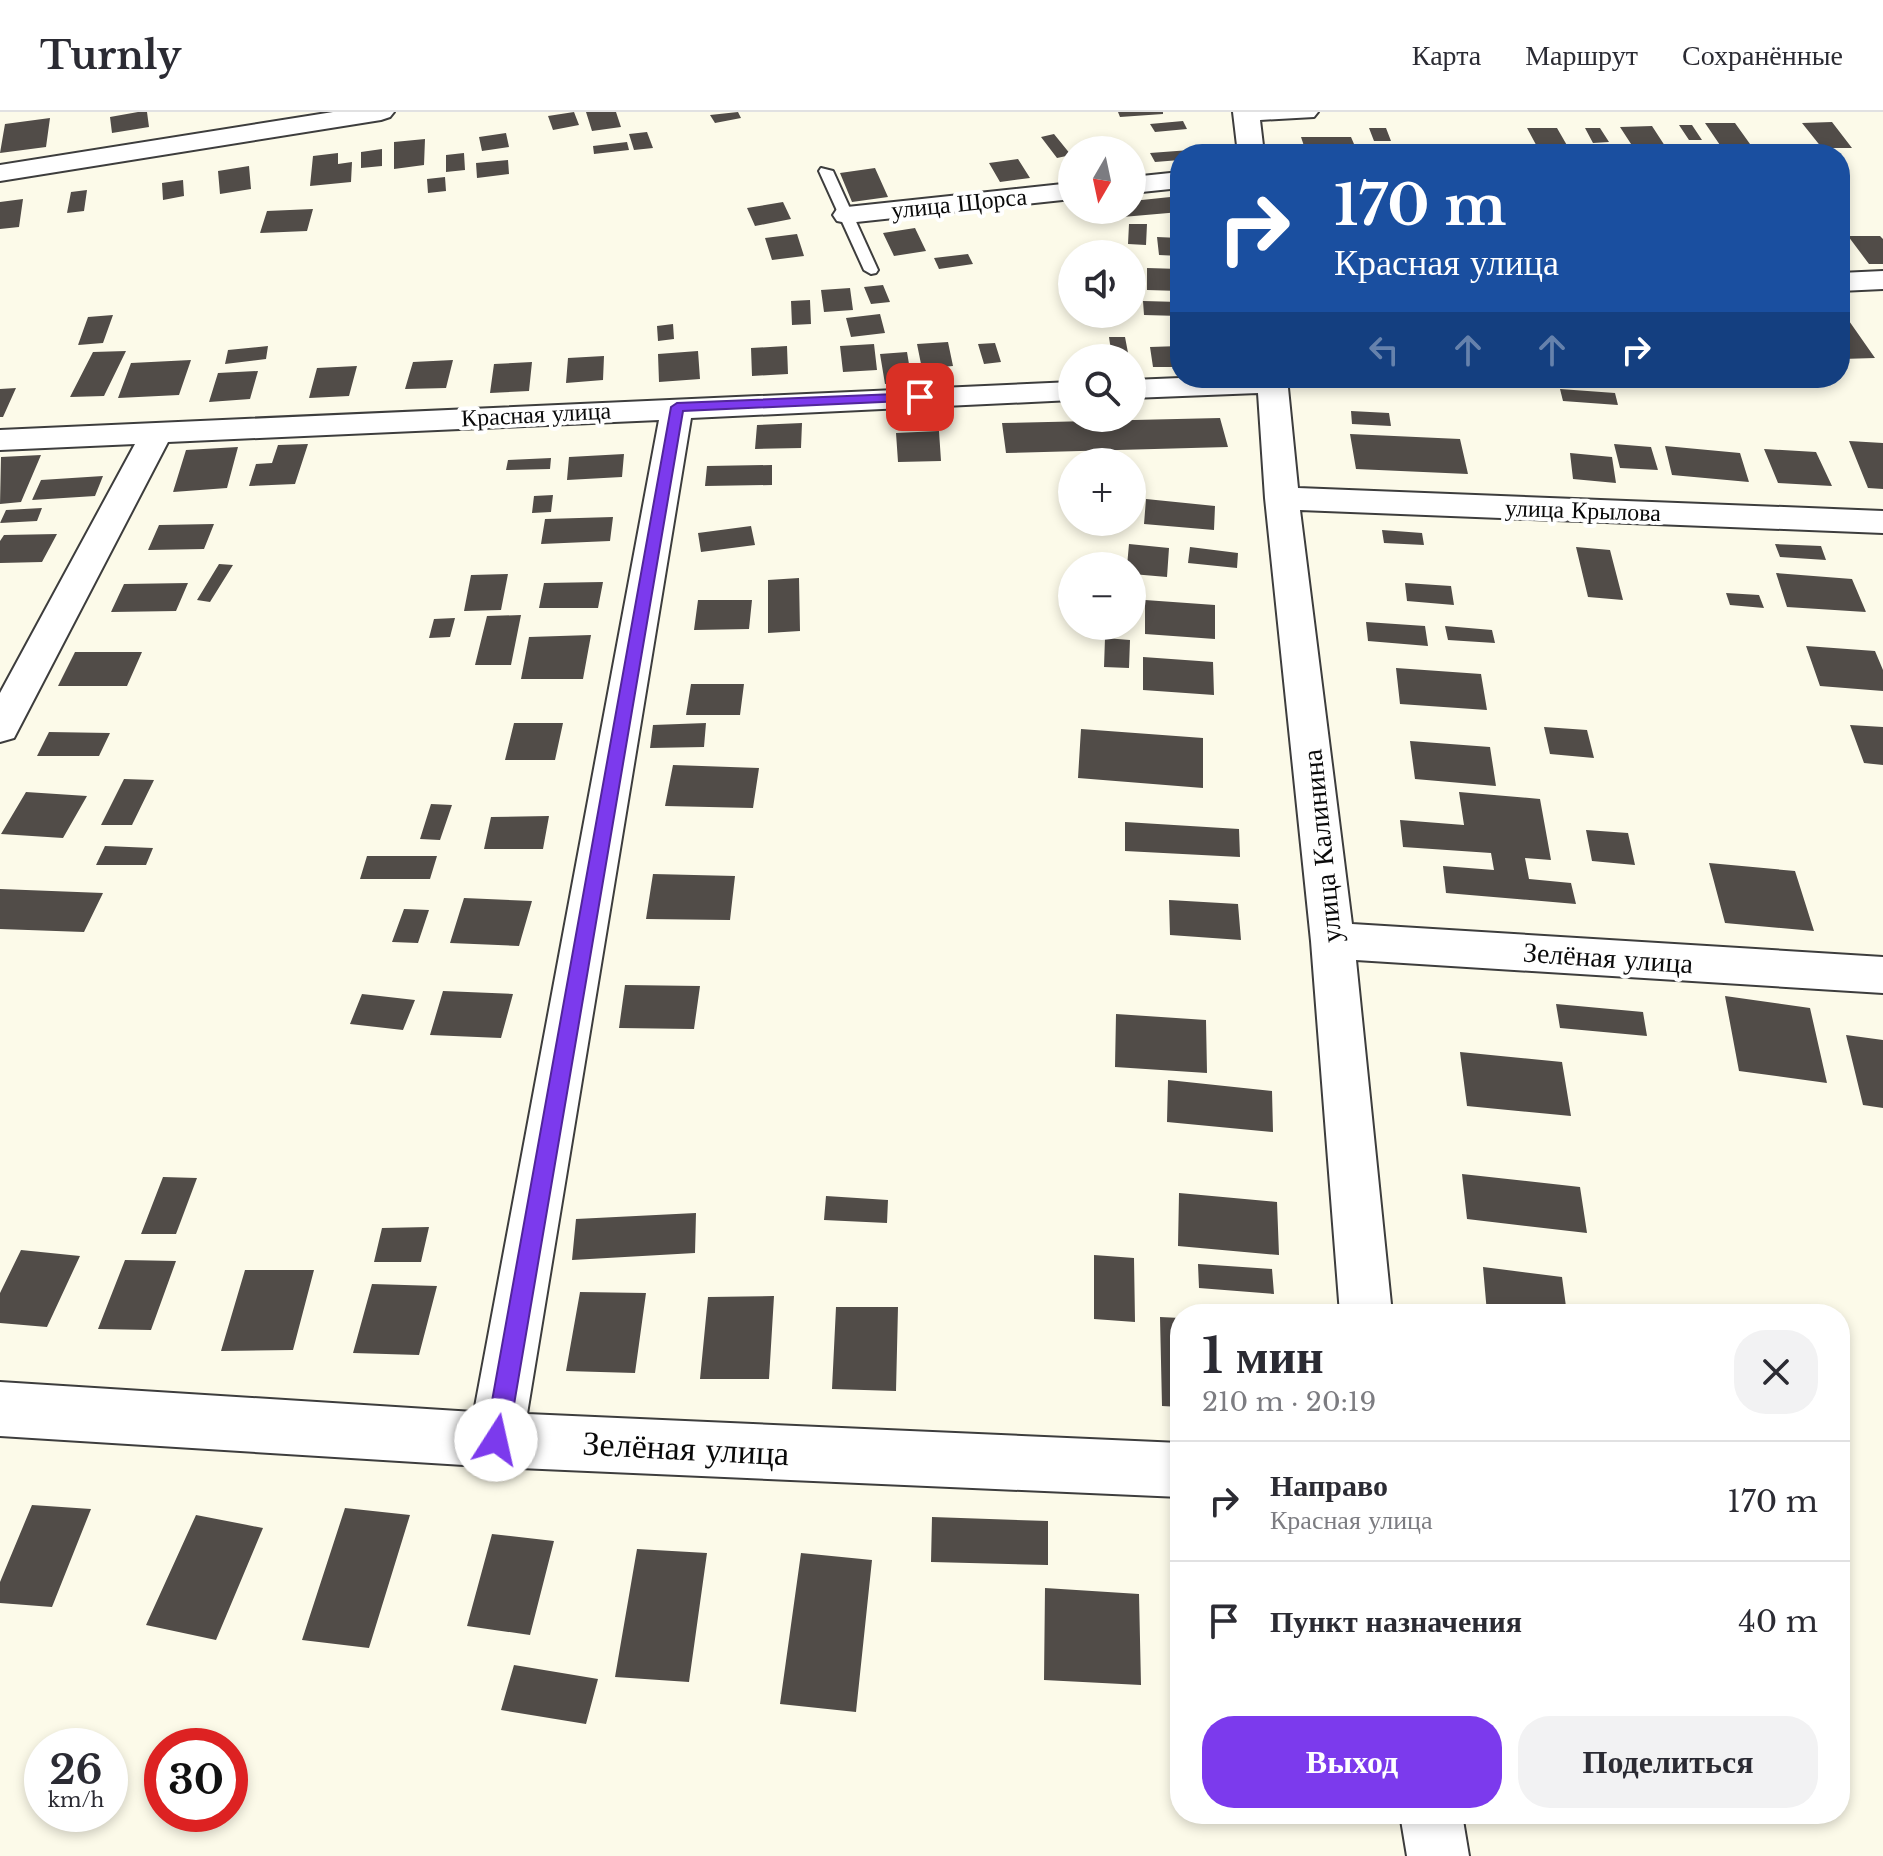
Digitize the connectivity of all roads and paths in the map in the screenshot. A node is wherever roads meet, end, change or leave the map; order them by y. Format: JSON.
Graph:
{"nodes":[{"id":1,"x":381,"y":112,"type":"edge"},
{"id":2,"x":1305,"y":112,"type":"edge"},
{"id":3,"x":1246,"y":113,"type":"edge"},
{"id":4,"x":1250,"y":144,"type":"edge"},
{"id":5,"x":826,"y":171,"type":"dead end"},
{"id":6,"x":0,"y":173,"type":"edge"},
{"id":7,"x":1170,"y":181,"type":"edge"},
{"id":8,"x":1146,"y":184,"type":"edge"},
{"id":9,"x":1058,"y":192,"type":"edge"},
{"id":10,"x":847,"y":215,"type":"junction"},
{"id":11,"x":871,"y":270,"type":"dead end"},
{"id":12,"x":1883,"y":280,"type":"edge"},
{"id":13,"x":1850,"y":282,"type":"edge"},
{"id":14,"x":1170,"y":387,"type":"edge"},
{"id":15,"x":1146,"y":388,"type":"edge"},
{"id":16,"x":1273,"y":388,"type":"edge"},
{"id":17,"x":1058,"y":392,"type":"edge"},
{"id":18,"x":677,"y":407,"type":"junction"},
{"id":19,"x":158,"y":431,"type":"junction"},
{"id":20,"x":0,"y":440,"type":"edge"},
{"id":21,"x":1282,"y":498,"type":"junction"},
{"id":22,"x":1883,"y":522,"type":"edge"},
{"id":23,"x":0,"y":728,"type":"edge"},
{"id":24,"x":1333,"y":941,"type":"junction"},
{"id":25,"x":1883,"y":975,"type":"edge"},
{"id":26,"x":1365,"y":1304,"type":"edge"},
{"id":27,"x":0,"y":1409,"type":"edge"},
{"id":28,"x":496,"y":1440,"type":"junction"},
{"id":29,"x":1170,"y":1470,"type":"edge"},
{"id":30,"x":1433,"y":1824,"type":"edge"},
{"id":31,"x":1438,"y":1856,"type":"edge"}],
"edges":[{"from":1,"to":6,"type":"street"},
{"from":2,"to":3,"type":"street"},
{"from":3,"to":4,"type":"street"},
{"from":5,"to":10,"type":"lane"},
{"from":7,"to":8,"type":"street"},
{"from":9,"to":10,"type":"street","name":"улица Щорса"},
{"from":10,"to":11,"type":"lane"},
{"from":12,"to":13,"type":"street"},
{"from":14,"to":15,"type":"street"},
{"from":16,"to":21,"type":"street","name":"улица Калинина"},
{"from":17,"to":18,"type":"street","name":"Красная улица"},
{"from":18,"to":19,"type":"street","name":"Красная улица"},
{"from":18,"to":28,"type":"street"},
{"from":19,"to":20,"type":"street","name":"Красная улица"},
{"from":19,"to":23,"type":"street"},
{"from":21,"to":22,"type":"street","name":"улица Крылова"},
{"from":21,"to":24,"type":"street","name":"улица Калинина"},
{"from":24,"to":25,"type":"street","name":"Зелёная улица"},
{"from":24,"to":26,"type":"street","name":"улица Калинина"},
{"from":27,"to":28,"type":"street","name":"Зелёная улица"},
{"from":28,"to":29,"type":"street","name":"Зелёная улица"},
{"from":30,"to":31,"type":"street"}]}
